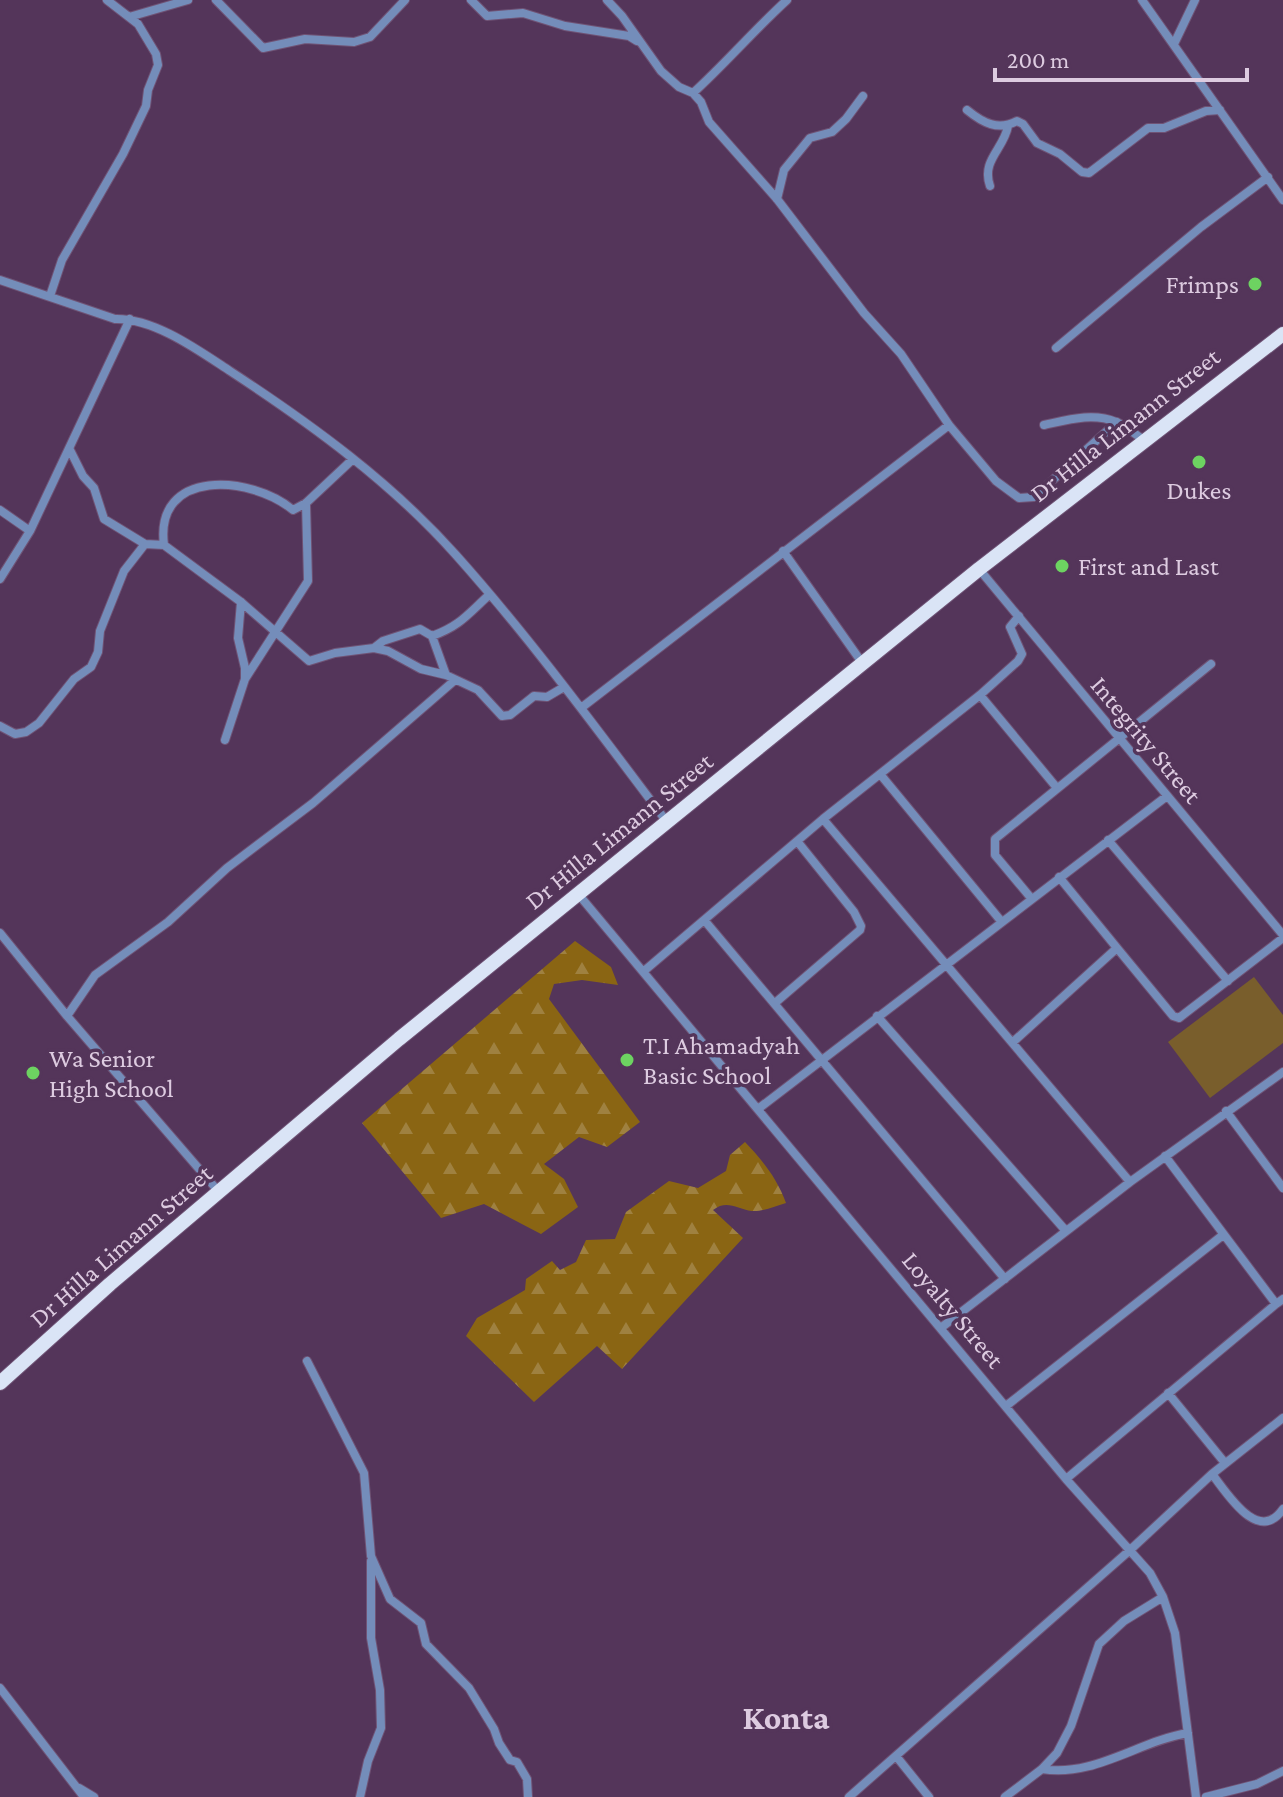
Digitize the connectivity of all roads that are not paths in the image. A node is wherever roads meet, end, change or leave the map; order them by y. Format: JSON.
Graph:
{"nodes":[{"id":1,"x":107,"y":0,"type":"edge"},
{"id":2,"x":188,"y":0,"type":"edge"},
{"id":3,"x":216,"y":0,"type":"edge"},
{"id":4,"x":405,"y":0,"type":"edge"},
{"id":5,"x":471,"y":0,"type":"edge"},
{"id":6,"x":607,"y":0,"type":"edge"},
{"id":7,"x":787,"y":0,"type":"edge"},
{"id":8,"x":1142,"y":0,"type":"edge"},
{"id":9,"x":1195,"y":0,"type":"edge"},
{"id":10,"x":129,"y":17,"type":"junction"},
{"id":11,"x":1174,"y":44,"type":"junction"},
{"id":12,"x":645,"y":46,"type":"junction"},
{"id":13,"x":693,"y":93,"type":"junction"},
{"id":14,"x":863,"y":96,"type":"dead end"},
{"id":15,"x":967,"y":110,"type":"dead end"},
{"id":16,"x":1220,"y":110,"type":"junction"},
{"id":17,"x":1008,"y":126,"type":"junction"},
{"id":18,"x":1268,"y":177,"type":"junction"},
{"id":19,"x":990,"y":186,"type":"dead end"},
{"id":20,"x":777,"y":199,"type":"junction"},
{"id":21,"x":1283,"y":200,"type":"edge"},
{"id":22,"x":0,"y":280,"type":"edge"},
{"id":23,"x":50,"y":296,"type":"junction"},
{"id":24,"x":130,"y":319,"type":"junction"},
{"id":25,"x":1283,"y":334,"type":"edge"},
{"id":26,"x":1056,"y":348,"type":"dead end"},
{"id":27,"x":1117,"y":422,"type":"junction"},
{"id":28,"x":949,"y":425,"type":"junction"},
{"id":29,"x":1044,"y":425,"type":"dead end"},
{"id":30,"x":1144,"y":440,"type":"junction"},
{"id":31,"x":70,"y":450,"type":"junction"},
{"id":32,"x":353,"y":459,"type":"junction"},
{"id":33,"x":306,"y":503,"type":"junction"},
{"id":34,"x":0,"y":510,"type":"edge"},
{"id":35,"x":30,"y":531,"type":"junction"},
{"id":36,"x":145,"y":544,"type":"junction"},
{"id":37,"x":164,"y":545,"type":"junction"},
{"id":38,"x":783,"y":551,"type":"junction"},
{"id":39,"x":979,"y":569,"type":"junction"},
{"id":40,"x":0,"y":579,"type":"edge"},
{"id":41,"x":489,"y":595,"type":"junction"},
{"id":42,"x":241,"y":602,"type":"junction"},
{"id":43,"x":1019,"y":616,"type":"junction"},
{"id":44,"x":275,"y":632,"type":"junction"},
{"id":45,"x":432,"y":636,"type":"junction"},
{"id":46,"x":374,"y":648,"type":"junction"},
{"id":47,"x":863,"y":664,"type":"junction"},
{"id":48,"x":1211,"y":664,"type":"dead end"},
{"id":49,"x":446,"y":675,"type":"junction"},
{"id":50,"x":245,"y":679,"type":"junction"},
{"id":51,"x":455,"y":680,"type":"junction"},
{"id":52,"x":564,"y":687,"type":"junction"},
{"id":53,"x":980,"y":695,"type":"junction"},
{"id":54,"x":581,"y":708,"type":"junction"},
{"id":55,"x":0,"y":726,"type":"edge"},
{"id":56,"x":1118,"y":738,"type":"junction"},
{"id":57,"x":225,"y":740,"type":"dead end"},
{"id":58,"x":880,"y":774,"type":"junction"},
{"id":59,"x":1057,"y":788,"type":"junction"},
{"id":60,"x":1167,"y":796,"type":"junction"},
{"id":61,"x":823,"y":819,"type":"junction"},
{"id":62,"x":667,"y":822,"type":"junction"},
{"id":63,"x":1108,"y":840,"type":"junction"},
{"id":64,"x":797,"y":841,"type":"junction"},
{"id":65,"x":1059,"y":877,"type":"junction"},
{"id":66,"x":579,"y":895,"type":"junction"},
{"id":67,"x":1031,"y":898,"type":"junction"},
{"id":68,"x":705,"y":921,"type":"junction"},
{"id":69,"x":1001,"y":921,"type":"junction"},
{"id":70,"x":0,"y":933,"type":"edge"},
{"id":71,"x":1283,"y":937,"type":"edge"},
{"id":72,"x":1117,"y":948,"type":"junction"},
{"id":73,"x":945,"y":964,"type":"junction"},
{"id":74,"x":644,"y":971,"type":"junction"},
{"id":75,"x":1228,"y":981,"type":"junction"},
{"id":76,"x":775,"y":1003,"type":"junction"},
{"id":77,"x":67,"y":1016,"type":"junction"},
{"id":78,"x":877,"y":1016,"type":"junction"},
{"id":79,"x":1013,"y":1042,"type":"junction"},
{"id":80,"x":821,"y":1059,"type":"junction"},
{"id":81,"x":1283,"y":1072,"type":"edge"},
{"id":82,"x":758,"y":1109,"type":"junction"},
{"id":83,"x":1226,"y":1111,"type":"junction"},
{"id":84,"x":1165,"y":1156,"type":"junction"},
{"id":85,"x":1130,"y":1182,"type":"junction"},
{"id":86,"x":1283,"y":1188,"type":"edge"},
{"id":87,"x":219,"y":1192,"type":"junction"},
{"id":88,"x":1066,"y":1231,"type":"junction"},
{"id":89,"x":1223,"y":1235,"type":"junction"},
{"id":90,"x":1005,"y":1279,"type":"junction"},
{"id":91,"x":1280,"y":1302,"type":"edge"},
{"id":92,"x":942,"y":1327,"type":"junction"},
{"id":93,"x":307,"y":1361,"type":"dead end"},
{"id":94,"x":0,"y":1383,"type":"edge"},
{"id":95,"x":1168,"y":1393,"type":"junction"},
{"id":96,"x":1006,"y":1406,"type":"junction"},
{"id":97,"x":1283,"y":1418,"type":"edge"},
{"id":98,"x":1225,"y":1463,"type":"junction"},
{"id":99,"x":1212,"y":1474,"type":"junction"},
{"id":100,"x":1066,"y":1479,"type":"junction"},
{"id":101,"x":1283,"y":1509,"type":"edge"},
{"id":102,"x":1129,"y":1551,"type":"junction"},
{"id":103,"x":371,"y":1556,"type":"junction"},
{"id":104,"x":1163,"y":1597,"type":"junction"},
{"id":105,"x":0,"y":1688,"type":"edge"},
{"id":106,"x":1188,"y":1733,"type":"junction"},
{"id":107,"x":896,"y":1756,"type":"junction"},
{"id":108,"x":1042,"y":1769,"type":"junction"},
{"id":109,"x":1283,"y":1771,"type":"edge"},
{"id":110,"x":78,"y":1788,"type":"junction"},
{"id":111,"x":84,"y":1797,"type":"edge"},
{"id":112,"x":94,"y":1797,"type":"edge"},
{"id":113,"x":360,"y":1797,"type":"edge"},
{"id":114,"x":528,"y":1797,"type":"edge"},
{"id":115,"x":849,"y":1797,"type":"edge"},
{"id":116,"x":929,"y":1797,"type":"edge"},
{"id":117,"x":1005,"y":1797,"type":"edge"},
{"id":118,"x":1196,"y":1797,"type":"edge"},
{"id":119,"x":1206,"y":1797,"type":"edge"}],
"edges":[{"from":1,"to":10,"type":"street"},
{"from":2,"to":10,"type":"street"},
{"from":3,"to":4,"type":"street"},
{"from":5,"to":12,"type":"street"},
{"from":6,"to":12,"type":"street"},
{"from":7,"to":13,"type":"street"},
{"from":8,"to":11,"type":"street"},
{"from":9,"to":11,"type":"street"},
{"from":10,"to":23,"type":"street"},
{"from":11,"to":16,"type":"street"},
{"from":12,"to":13,"type":"street"},
{"from":13,"to":20,"type":"street"},
{"from":14,"to":20,"type":"street"},
{"from":15,"to":17,"type":"street"},
{"from":16,"to":17,"type":"street"},
{"from":16,"to":18,"type":"street"},
{"from":17,"to":19,"type":"street"},
{"from":18,"to":21,"type":"street"},
{"from":18,"to":26,"type":"street"},
{"from":20,"to":28,"type":"street"},
{"from":22,"to":23,"type":"street"},
{"from":23,"to":24,"type":"street"},
{"from":24,"to":31,"type":"street"},
{"from":24,"to":32,"type":"street"},
{"from":25,"to":30,"type":"highway","name":"Dr Hilla Limann Street"},
{"from":27,"to":28,"type":"street"},
{"from":27,"to":29,"type":"street"},
{"from":27,"to":30,"type":"street"},
{"from":28,"to":38,"type":"street"},
{"from":30,"to":39,"type":"highway","name":"Dr Hilla Limann Street"},
{"from":31,"to":35,"type":"street"},
{"from":31,"to":36,"type":"street"},
{"from":32,"to":33,"type":"street"},
{"from":32,"to":41,"type":"street"},
{"from":33,"to":37,"type":"street"},
{"from":33,"to":44,"type":"street"},
{"from":34,"to":35,"type":"street"},
{"from":35,"to":40,"type":"street"},
{"from":36,"to":37,"type":"street"},
{"from":36,"to":55,"type":"street"},
{"from":37,"to":42,"type":"street"},
{"from":38,"to":47,"type":"street"},
{"from":38,"to":54,"type":"street"},
{"from":39,"to":43,"type":"street","name":"Integrity Street"},
{"from":39,"to":47,"type":"highway","name":"Dr Hilla Limann Street"},
{"from":41,"to":45,"type":"street"},
{"from":41,"to":52,"type":"street"},
{"from":42,"to":44,"type":"street"},
{"from":42,"to":50,"type":"street"},
{"from":43,"to":53,"type":"street"},
{"from":43,"to":56,"type":"street","name":"Integrity Street"},
{"from":44,"to":46,"type":"street"},
{"from":44,"to":50,"type":"street"},
{"from":45,"to":46,"type":"street"},
{"from":45,"to":49,"type":"street"},
{"from":46,"to":49,"type":"street"},
{"from":47,"to":62,"type":"highway","name":"Dr Hilla Limann Street"},
{"from":48,"to":56,"type":"street"},
{"from":49,"to":51,"type":"street"},
{"from":50,"to":57,"type":"street"},
{"from":51,"to":52,"type":"street"},
{"from":51,"to":77,"type":"street"},
{"from":52,"to":54,"type":"street"},
{"from":53,"to":58,"type":"street"},
{"from":53,"to":59,"type":"street"},
{"from":54,"to":62,"type":"street"},
{"from":56,"to":59,"type":"street"},
{"from":56,"to":60,"type":"street","name":"Integrity Street"},
{"from":58,"to":61,"type":"street"},
{"from":58,"to":69,"type":"street"},
{"from":59,"to":67,"type":"street"},
{"from":60,"to":63,"type":"street"},
{"from":60,"to":71,"type":"street","name":"Integrity Street"},
{"from":61,"to":64,"type":"street"},
{"from":61,"to":73,"type":"street"},
{"from":62,"to":66,"type":"highway","name":"Dr Hilla Limann Street"},
{"from":63,"to":65,"type":"street"},
{"from":63,"to":75,"type":"street"},
{"from":64,"to":68,"type":"street"},
{"from":64,"to":76,"type":"street"},
{"from":65,"to":67,"type":"street"},
{"from":65,"to":72,"type":"street"},
{"from":66,"to":74,"type":"street","name":"Loyalty Street"},
{"from":66,"to":87,"type":"highway","name":"Dr Hilla Limann Street"},
{"from":67,"to":69,"type":"street"},
{"from":68,"to":74,"type":"street"},
{"from":68,"to":76,"type":"street"},
{"from":69,"to":73,"type":"street"},
{"from":70,"to":77,"type":"street"},
{"from":71,"to":75,"type":"street"},
{"from":72,"to":75,"type":"street"},
{"from":72,"to":79,"type":"street"},
{"from":73,"to":78,"type":"street"},
{"from":73,"to":79,"type":"street"},
{"from":74,"to":82,"type":"street","name":"Loyalty Street"},
{"from":76,"to":80,"type":"street"},
{"from":77,"to":87,"type":"street"},
{"from":78,"to":80,"type":"street"},
{"from":78,"to":88,"type":"street"},
{"from":79,"to":85,"type":"street"},
{"from":80,"to":82,"type":"street"},
{"from":80,"to":90,"type":"street"},
{"from":81,"to":83,"type":"street"},
{"from":82,"to":92,"type":"street","name":"Loyalty Street"},
{"from":83,"to":84,"type":"street"},
{"from":83,"to":86,"type":"street"},
{"from":84,"to":85,"type":"street"},
{"from":84,"to":89,"type":"street"},
{"from":85,"to":88,"type":"street"},
{"from":87,"to":94,"type":"highway","name":"Dr Hilla Limann Street"},
{"from":88,"to":90,"type":"street"},
{"from":89,"to":91,"type":"street"},
{"from":89,"to":96,"type":"street"},
{"from":90,"to":92,"type":"street"},
{"from":91,"to":95,"type":"street"},
{"from":92,"to":96,"type":"street","name":"Loyalty Street"},
{"from":93,"to":103,"type":"street"},
{"from":95,"to":98,"type":"street"},
{"from":95,"to":100,"type":"street"},
{"from":96,"to":100,"type":"street","name":"Loyalty Street"},
{"from":97,"to":98,"type":"street"},
{"from":98,"to":99,"type":"street"},
{"from":99,"to":101,"type":"street"},
{"from":99,"to":102,"type":"street"},
{"from":100,"to":102,"type":"street","name":"Loyalty Street"},
{"from":102,"to":104,"type":"street","name":"Loyalty Street"},
{"from":102,"to":107,"type":"street"},
{"from":103,"to":113,"type":"street"},
{"from":103,"to":114,"type":"street"},
{"from":104,"to":106,"type":"street","name":"Loyalty Street"},
{"from":104,"to":108,"type":"street"},
{"from":105,"to":110,"type":"street"},
{"from":106,"to":108,"type":"street"},
{"from":106,"to":118,"type":"street","name":"Loyalty Street"},
{"from":107,"to":115,"type":"street"},
{"from":107,"to":116,"type":"street"},
{"from":108,"to":117,"type":"street"},
{"from":109,"to":119,"type":"street"},
{"from":110,"to":111,"type":"street"},
{"from":110,"to":112,"type":"street"}]}
